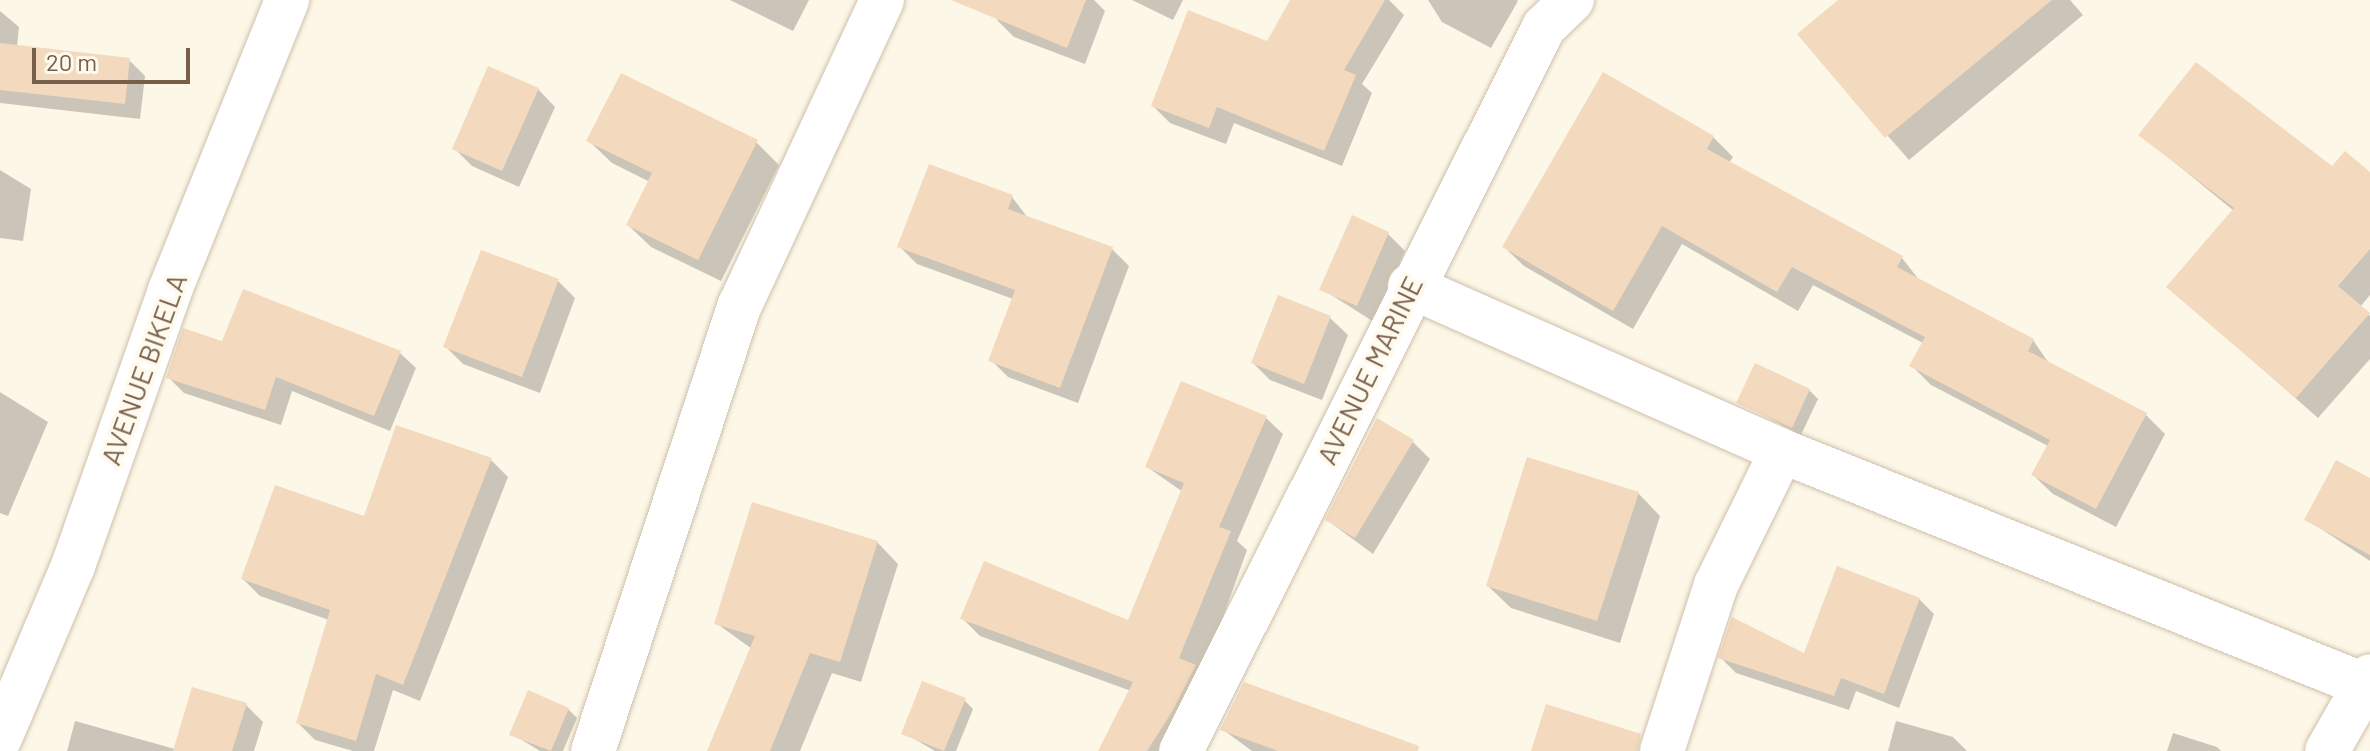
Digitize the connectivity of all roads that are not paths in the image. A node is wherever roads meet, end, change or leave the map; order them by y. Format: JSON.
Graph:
{"nodes":[{"id":1,"x":287,"y":0,"type":"edge"},
{"id":2,"x":882,"y":0,"type":"edge"},
{"id":3,"x":1572,"y":0,"type":"edge"},
{"id":4,"x":1410,"y":286,"type":"junction"},
{"id":5,"x":1782,"y":451,"type":"junction"},
{"id":6,"x":2367,"y":680,"type":"edge"},
{"id":7,"x":0,"y":738,"type":"edge"},
{"id":8,"x":593,"y":751,"type":"edge"},
{"id":9,"x":1181,"y":751,"type":"edge"},
{"id":10,"x":1662,"y":751,"type":"edge"},
{"id":11,"x":2327,"y":751,"type":"edge"}],
"edges":[{"from":1,"to":7,"type":"street","name":"AVENUE BIKELA"},
{"from":2,"to":8,"type":"street"},
{"from":3,"to":4,"type":"street","name":"AVENUE MARINE"},
{"from":4,"to":5,"type":"street"},
{"from":4,"to":9,"type":"street","name":"AVENUE MARINE"},
{"from":5,"to":6,"type":"street"},
{"from":5,"to":10,"type":"street"},
{"from":6,"to":11,"type":"street"}]}
